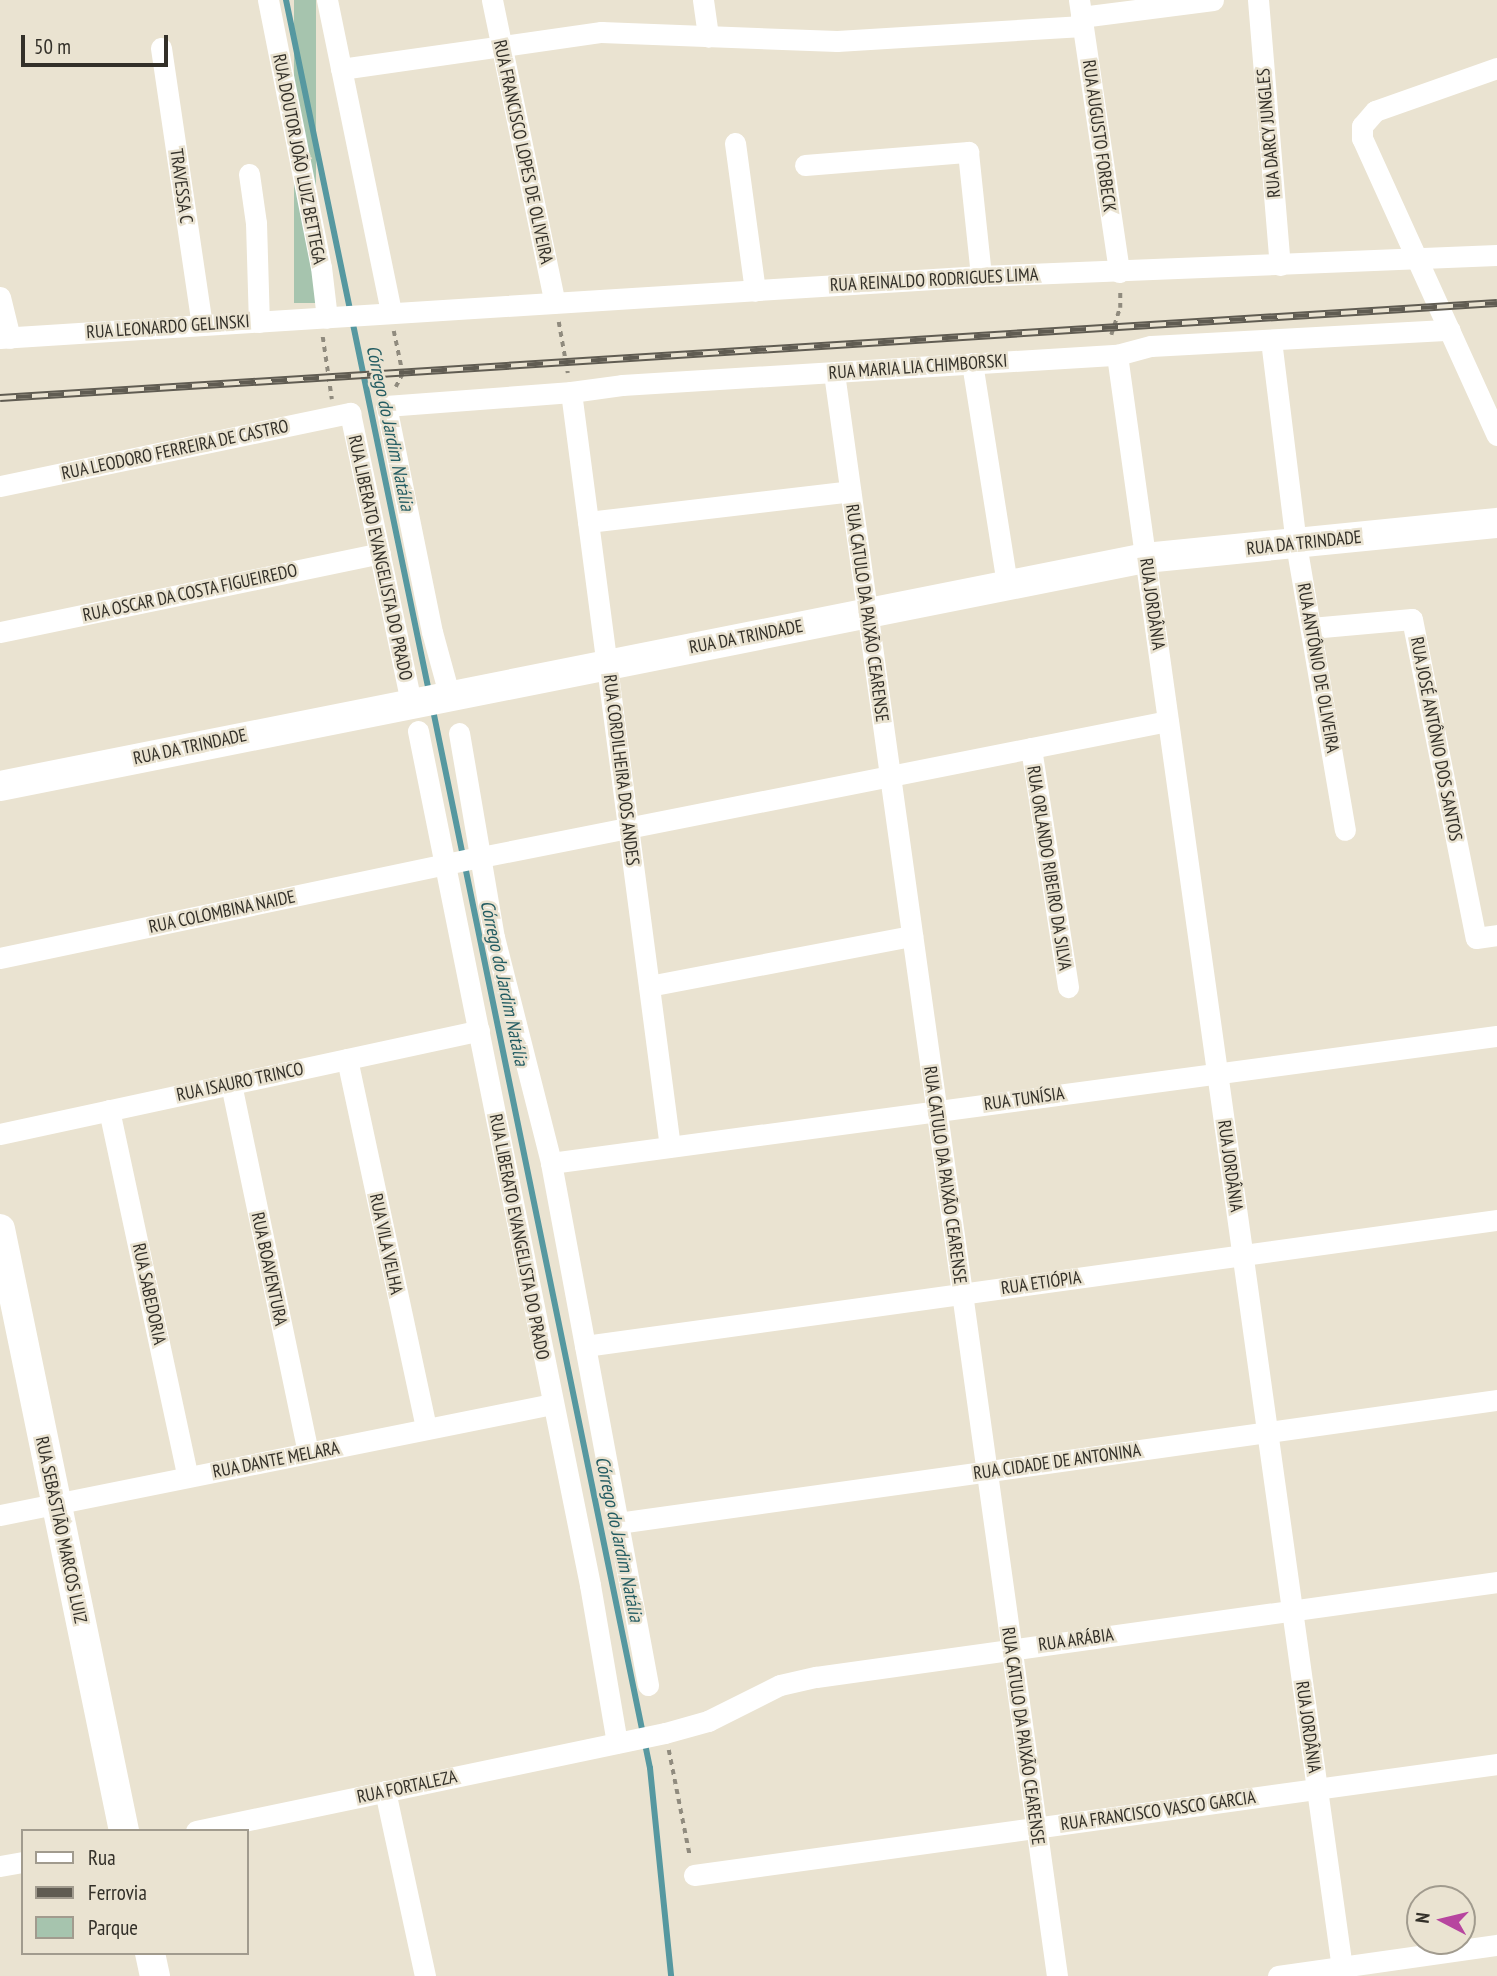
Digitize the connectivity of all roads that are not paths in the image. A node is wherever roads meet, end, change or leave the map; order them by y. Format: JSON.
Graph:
{"nodes":[{"id":1,"x":268,"y":0,"type":"edge"},
{"id":2,"x":327,"y":0,"type":"edge"},
{"id":3,"x":492,"y":0,"type":"edge"},
{"id":4,"x":703,"y":0,"type":"edge"},
{"id":5,"x":1213,"y":0,"type":"edge"},
{"id":6,"x":1258,"y":0,"type":"edge"},
{"id":7,"x":1081,"y":14,"type":"edge"},
{"id":8,"x":708,"y":37,"type":"junction"},
{"id":9,"x":501,"y":46,"type":"junction"},
{"id":10,"x":160,"y":48,"type":"dead end"},
{"id":11,"x":1497,"y":68,"type":"edge"},
{"id":12,"x":341,"y":69,"type":"junction"},
{"id":13,"x":735,"y":143,"type":"dead end"},
{"id":14,"x":805,"y":165,"type":"dead end"},
{"id":15,"x":249,"y":174,"type":"dead end"},
{"id":16,"x":1497,"y":255,"type":"edge"},
{"id":17,"x":1418,"y":259,"type":"junction"},
{"id":18,"x":1280,"y":265,"type":"junction"},
{"id":19,"x":1119,"y":272,"type":"junction"},
{"id":20,"x":981,"y":276,"type":"junction"},
{"id":21,"x":755,"y":290,"type":"junction"},
{"id":22,"x":0,"y":297,"type":"edge"},
{"id":23,"x":555,"y":303,"type":"junction"},
{"id":24,"x":381,"y":314,"type":"junction"},
{"id":25,"x":328,"y":317,"type":"junction"},
{"id":26,"x":259,"y":322,"type":"junction"},
{"id":27,"x":201,"y":325,"type":"junction"},
{"id":28,"x":1450,"y":330,"type":"junction"},
{"id":29,"x":5,"y":338,"type":"edge"},
{"id":30,"x":1271,"y":340,"type":"junction"},
{"id":31,"x":1117,"y":355,"type":"junction"},
{"id":32,"x":972,"y":363,"type":"junction"},
{"id":33,"x":834,"y":373,"type":"junction"},
{"id":34,"x":571,"y":392,"type":"junction"},
{"id":35,"x":342,"y":415,"type":"joint"},
{"id":36,"x":1497,"y":435,"type":"edge"},
{"id":37,"x":0,"y":486,"type":"edge"},
{"id":38,"x":850,"y":491,"type":"junction"},
{"id":39,"x":588,"y":522,"type":"junction"},
{"id":40,"x":1497,"y":523,"type":"edge"},
{"id":41,"x":1296,"y":544,"type":"junction"},
{"id":42,"x":380,"y":553,"type":"junction"},
{"id":43,"x":1146,"y":558,"type":"junction"},
{"id":44,"x":1007,"y":585,"type":"junction"},
{"id":45,"x":868,"y":613,"type":"junction"},
{"id":46,"x":1311,"y":628,"type":"junction"},
{"id":47,"x":0,"y":632,"type":"edge"},
{"id":48,"x":607,"y":664,"type":"junction"},
{"id":49,"x":449,"y":695,"type":"junction"},
{"id":50,"x":411,"y":702,"type":"junction"},
{"id":51,"x":1168,"y":721,"type":"junction"},
{"id":52,"x":418,"y":732,"type":"dead end"},
{"id":53,"x":459,"y":733,"type":"dead end"},
{"id":54,"x":1031,"y":748,"type":"junction"},
{"id":55,"x":890,"y":776,"type":"junction"},
{"id":56,"x":0,"y":786,"type":"edge"},
{"id":57,"x":628,"y":828,"type":"junction"},
{"id":58,"x":1345,"y":830,"type":"dead end"},
{"id":59,"x":481,"y":857,"type":"junction"},
{"id":60,"x":444,"y":865,"type":"junction"},
{"id":61,"x":1497,"y":935,"type":"edge"},
{"id":62,"x":912,"y":936,"type":"junction"},
{"id":63,"x":0,"y":958,"type":"edge"},
{"id":64,"x":649,"y":986,"type":"junction"},
{"id":65,"x":1068,"y":987,"type":"dead end"},
{"id":66,"x":479,"y":1030,"type":"junction"},
{"id":67,"x":1497,"y":1036,"type":"edge"},
{"id":68,"x":346,"y":1059,"type":"junction"},
{"id":69,"x":1217,"y":1073,"type":"junction"},
{"id":70,"x":231,"y":1084,"type":"junction"},
{"id":71,"x":109,"y":1110,"type":"junction"},
{"id":72,"x":937,"y":1111,"type":"junction"},
{"id":73,"x":0,"y":1134,"type":"edge"},
{"id":74,"x":670,"y":1147,"type":"junction"},
{"id":75,"x":551,"y":1163,"type":"junction"},
{"id":76,"x":1497,"y":1220,"type":"edge"},
{"id":77,"x":0,"y":1229,"type":"edge"},
{"id":78,"x":1242,"y":1255,"type":"junction"},
{"id":79,"x":962,"y":1294,"type":"junction"},
{"id":80,"x":585,"y":1346,"type":"junction"},
{"id":81,"x":1497,"y":1400,"type":"edge"},
{"id":82,"x":552,"y":1404,"type":"junction"},
{"id":83,"x":426,"y":1429,"type":"junction"},
{"id":84,"x":1267,"y":1432,"type":"junction"},
{"id":85,"x":308,"y":1453,"type":"junction"},
{"id":86,"x":987,"y":1472,"type":"junction"},
{"id":87,"x":188,"y":1478,"type":"junction"},
{"id":88,"x":55,"y":1504,"type":"junction"},
{"id":89,"x":0,"y":1516,"type":"edge"},
{"id":90,"x":618,"y":1523,"type":"junction"},
{"id":91,"x":1497,"y":1582,"type":"edge"},
{"id":92,"x":1292,"y":1611,"type":"junction"},
{"id":93,"x":1011,"y":1649,"type":"junction"},
{"id":94,"x":648,"y":1685,"type":"dead end"},
{"id":95,"x":666,"y":1733,"type":"joint"},
{"id":96,"x":617,"y":1743,"type":"junction"},
{"id":97,"x":1497,"y":1764,"type":"edge"},
{"id":98,"x":1317,"y":1789,"type":"junction"},
{"id":99,"x":386,"y":1791,"type":"junction"},
{"id":100,"x":1036,"y":1828,"type":"junction"},
{"id":101,"x":124,"y":1829,"type":"edge"},
{"id":102,"x":206,"y":1829,"type":"edge"},
{"id":103,"x":21,"y":1862,"type":"edge"},
{"id":104,"x":0,"y":1866,"type":"edge"},
{"id":105,"x":694,"y":1875,"type":"road end"},
{"id":106,"x":1497,"y":1945,"type":"edge"},
{"id":107,"x":150,"y":1955,"type":"edge"},
{"id":108,"x":1342,"y":1971,"type":"edge"},
{"id":109,"x":155,"y":1976,"type":"edge"},
{"id":110,"x":425,"y":1976,"type":"edge"},
{"id":111,"x":1056,"y":1976,"type":"edge"},
{"id":112,"x":1279,"y":1976,"type":"edge"}],
"edges":[{"from":1,"to":25,"type":"street","name":"RUA DOUTOR JOÃO LUIZ BETTEGA"},
{"from":2,"to":12,"type":"street"},
{"from":3,"to":9,"type":"street","name":"RUA FRANCISCO LOPES DE OLIVEIRA"},
{"from":4,"to":8,"type":"street"},
{"from":5,"to":7,"type":"street"},
{"from":6,"to":18,"type":"street","name":"RUA DARCY JUNGLES"},
{"from":7,"to":8,"type":"street"},
{"from":7,"to":19,"type":"street","name":"RUA AUGUSTO FORBECK"},
{"from":8,"to":9,"type":"street"},
{"from":9,"to":12,"type":"street"},
{"from":9,"to":23,"type":"street","name":"RUA FRANCISCO LOPES DE OLIVEIRA"},
{"from":10,"to":27,"type":"street","name":"TRAVESSA C"},
{"from":11,"to":17,"type":"street"},
{"from":12,"to":24,"type":"street"},
{"from":13,"to":21,"type":"street"},
{"from":14,"to":20,"type":"street"},
{"from":15,"to":26,"type":"street"},
{"from":16,"to":17,"type":"street","name":"RUA REINALDO RODRIGUES LIMA"},
{"from":17,"to":18,"type":"street","name":"RUA REINALDO RODRIGUES LIMA"},
{"from":17,"to":28,"type":"street"},
{"from":18,"to":19,"type":"street","name":"RUA REINALDO RODRIGUES LIMA"},
{"from":19,"to":20,"type":"street","name":"RUA REINALDO RODRIGUES LIMA"},
{"from":20,"to":21,"type":"street","name":"RUA REINALDO RODRIGUES LIMA"},
{"from":21,"to":23,"type":"street","name":"RUA REINALDO RODRIGUES LIMA"},
{"from":22,"to":29,"type":"street"},
{"from":23,"to":24,"type":"street","name":"RUA REINALDO RODRIGUES LIMA"},
{"from":24,"to":25,"type":"street","name":"RUA LEONARDO GELINSKI"},
{"from":25,"to":26,"type":"street","name":"RUA LEONARDO GELINSKI"},
{"from":26,"to":27,"type":"street","name":"RUA LEONARDO GELINSKI"},
{"from":27,"to":29,"type":"street","name":"RUA LEONARDO GELINSKI"},
{"from":28,"to":30,"type":"street","name":"RUA MARIA LIA CHIMBORSKI"},
{"from":28,"to":36,"type":"street"},
{"from":30,"to":31,"type":"street","name":"RUA MARIA LIA CHIMBORSKI"},
{"from":30,"to":41,"type":"street","name":"RUA ANTÔNIO DE OLIVEIRA"},
{"from":31,"to":32,"type":"street","name":"RUA MARIA LIA CHIMBORSKI"},
{"from":31,"to":43,"type":"street","name":"RUA JORDÂNIA"},
{"from":32,"to":33,"type":"street","name":"RUA MARIA LIA CHIMBORSKI"},
{"from":32,"to":44,"type":"street"},
{"from":33,"to":34,"type":"street","name":"RUA MARIA LIA CHIMBORSKI"},
{"from":33,"to":38,"type":"street","name":"RUA CATULO DA PAIXÃO CEARENSE"},
{"from":34,"to":39,"type":"street","name":"RUA CORDILHEIRA DOS ANDES"},
{"from":34,"to":49,"type":"street","name":"RUA MARIA LIA CHIMBORSKI"},
{"from":35,"to":37,"type":"street","name":"RUA LEODORO FERREIRA DE CASTRO"},
{"from":35,"to":42,"type":"street","name":"RUA LIBERATO EVANGELISTA DO PRADO"},
{"from":38,"to":39,"type":"street"},
{"from":38,"to":45,"type":"street","name":"RUA CATULO DA PAIXÃO CEARENSE"},
{"from":39,"to":48,"type":"street","name":"RUA CORDILHEIRA DOS ANDES"},
{"from":40,"to":41,"type":"main road","name":"RUA DA TRINDADE"},
{"from":41,"to":43,"type":"main road","name":"RUA DA TRINDADE"},
{"from":41,"to":46,"type":"street","name":"RUA ANTÔNIO DE OLIVEIRA"},
{"from":42,"to":47,"type":"street","name":"RUA OSCAR DA COSTA FIGUEIREDO"},
{"from":42,"to":50,"type":"street","name":"RUA LIBERATO EVANGELISTA DO PRADO"},
{"from":43,"to":44,"type":"main road","name":"RUA DA TRINDADE"},
{"from":43,"to":51,"type":"street","name":"RUA JORDÂNIA"},
{"from":44,"to":45,"type":"main road","name":"RUA DA TRINDADE"},
{"from":45,"to":48,"type":"main road","name":"RUA DA TRINDADE"},
{"from":45,"to":55,"type":"street","name":"RUA CATULO DA PAIXÃO CEARENSE"},
{"from":46,"to":58,"type":"street","name":"RUA ANTÔNIO DE OLIVEIRA"},
{"from":46,"to":61,"type":"street","name":"RUA JOSÉ ANTÔNIO DOS SANTOS"},
{"from":48,"to":49,"type":"main road","name":"RUA DA TRINDADE"},
{"from":48,"to":57,"type":"street","name":"RUA CORDILHEIRA DOS ANDES"},
{"from":49,"to":50,"type":"main road","name":"RUA DA TRINDADE"},
{"from":50,"to":56,"type":"main road","name":"RUA DA TRINDADE"},
{"from":51,"to":54,"type":"street","name":"RUA COLOMBINA NAIDE"},
{"from":51,"to":69,"type":"street","name":"RUA JORDÂNIA"},
{"from":52,"to":60,"type":"street","name":"RUA LIBERATO EVANGELISTA DO PRADO"},
{"from":53,"to":59,"type":"street"},
{"from":54,"to":55,"type":"street","name":"RUA COLOMBINA NAIDE"},
{"from":54,"to":65,"type":"street","name":"RUA ORLANDO RIBEIRO DA SILVA"},
{"from":55,"to":57,"type":"street","name":"RUA COLOMBINA NAIDE"},
{"from":55,"to":62,"type":"street","name":"RUA CATULO DA PAIXÃO CEARENSE"},
{"from":57,"to":59,"type":"street","name":"RUA COLOMBINA NAIDE"},
{"from":57,"to":64,"type":"street","name":"RUA CORDILHEIRA DOS ANDES"},
{"from":59,"to":60,"type":"street","name":"RUA COLOMBINA NAIDE"},
{"from":59,"to":75,"type":"street"},
{"from":60,"to":63,"type":"street","name":"RUA COLOMBINA NAIDE"},
{"from":60,"to":66,"type":"street","name":"RUA LIBERATO EVANGELISTA DO PRADO"},
{"from":62,"to":64,"type":"street"},
{"from":62,"to":72,"type":"street","name":"RUA CATULO DA PAIXÃO CEARENSE"},
{"from":64,"to":74,"type":"street","name":"RUA CORDILHEIRA DOS ANDES"},
{"from":66,"to":68,"type":"street","name":"RUA ISAURO TRINCO"},
{"from":66,"to":82,"type":"street","name":"RUA LIBERATO EVANGELISTA DO PRADO"},
{"from":67,"to":69,"type":"street","name":"RUA TUNÍSIA"},
{"from":68,"to":70,"type":"street","name":"RUA ISAURO TRINCO"},
{"from":68,"to":83,"type":"street","name":"RUA VILA VELHA"},
{"from":69,"to":72,"type":"street","name":"RUA TUNÍSIA"},
{"from":69,"to":78,"type":"street","name":"RUA JORDÂNIA"},
{"from":70,"to":71,"type":"street","name":"RUA ISAURO TRINCO"},
{"from":70,"to":85,"type":"street","name":"RUA BOAVENTURA"},
{"from":71,"to":73,"type":"street","name":"RUA ISAURO TRINCO"},
{"from":71,"to":87,"type":"street","name":"RUA SABEDORIA"},
{"from":72,"to":74,"type":"street","name":"RUA TUNÍSIA"},
{"from":72,"to":79,"type":"street","name":"RUA CATULO DA PAIXÃO CEARENSE"},
{"from":74,"to":75,"type":"street","name":"RUA TUNÍSIA"},
{"from":75,"to":80,"type":"street"},
{"from":76,"to":78,"type":"street","name":"RUA ETIÓPIA"},
{"from":77,"to":88,"type":"main road","name":"RUA SEBASTIÃO MARCOS LUIZ"},
{"from":78,"to":79,"type":"street","name":"RUA ETIÓPIA"},
{"from":78,"to":84,"type":"street","name":"RUA JORDÂNIA"},
{"from":79,"to":80,"type":"street","name":"RUA ETIÓPIA"},
{"from":79,"to":86,"type":"street","name":"RUA CATULO DA PAIXÃO CEARENSE"},
{"from":80,"to":90,"type":"street"},
{"from":81,"to":84,"type":"street","name":"RUA CIDADE DE ANTONINA"},
{"from":82,"to":83,"type":"street","name":"RUA DANTE MELARA"},
{"from":82,"to":96,"type":"street","name":"RUA LIBERATO EVANGELISTA DO PRADO"},
{"from":83,"to":85,"type":"street","name":"RUA DANTE MELARA"},
{"from":84,"to":86,"type":"street","name":"RUA CIDADE DE ANTONINA"},
{"from":84,"to":92,"type":"street","name":"RUA JORDÂNIA"},
{"from":85,"to":87,"type":"street","name":"RUA DANTE MELARA"},
{"from":86,"to":90,"type":"street","name":"RUA CIDADE DE ANTONINA"},
{"from":86,"to":93,"type":"street","name":"RUA CATULO DA PAIXÃO CEARENSE"},
{"from":87,"to":88,"type":"street","name":"RUA DANTE MELARA"},
{"from":88,"to":89,"type":"street","name":"RUA DANTE MELARA"},
{"from":88,"to":101,"type":"main road","name":"RUA SEBASTIÃO MARCOS LUIZ"},
{"from":90,"to":94,"type":"street"},
{"from":91,"to":92,"type":"street","name":"RUA ARÁBIA"},
{"from":92,"to":93,"type":"street","name":"RUA ARÁBIA"},
{"from":92,"to":98,"type":"street","name":"RUA JORDÂNIA"},
{"from":93,"to":95,"type":"street","name":"RUA ARÁBIA"},
{"from":93,"to":100,"type":"street","name":"RUA CATULO DA PAIXÃO CEARENSE"},
{"from":95,"to":96,"type":"street","name":"RUA FORTALEZA"},
{"from":96,"to":99,"type":"street","name":"RUA FORTALEZA"},
{"from":97,"to":98,"type":"street","name":"RUA FRANCISCO VASCO GARCIA"},
{"from":98,"to":100,"type":"street","name":"RUA FRANCISCO VASCO GARCIA"},
{"from":98,"to":108,"type":"street","name":"RUA JORDÂNIA"},
{"from":99,"to":102,"type":"street","name":"RUA FORTALEZA"},
{"from":99,"to":110,"type":"street"},
{"from":100,"to":105,"type":"street","name":"RUA FRANCISCO VASCO GARCIA"},
{"from":100,"to":111,"type":"street","name":"RUA CATULO DA PAIXÃO CEARENSE"},
{"from":103,"to":104,"type":"street"},
{"from":106,"to":108,"type":"street"},
{"from":107,"to":109,"type":"main road"},
{"from":108,"to":112,"type":"street"}]}
